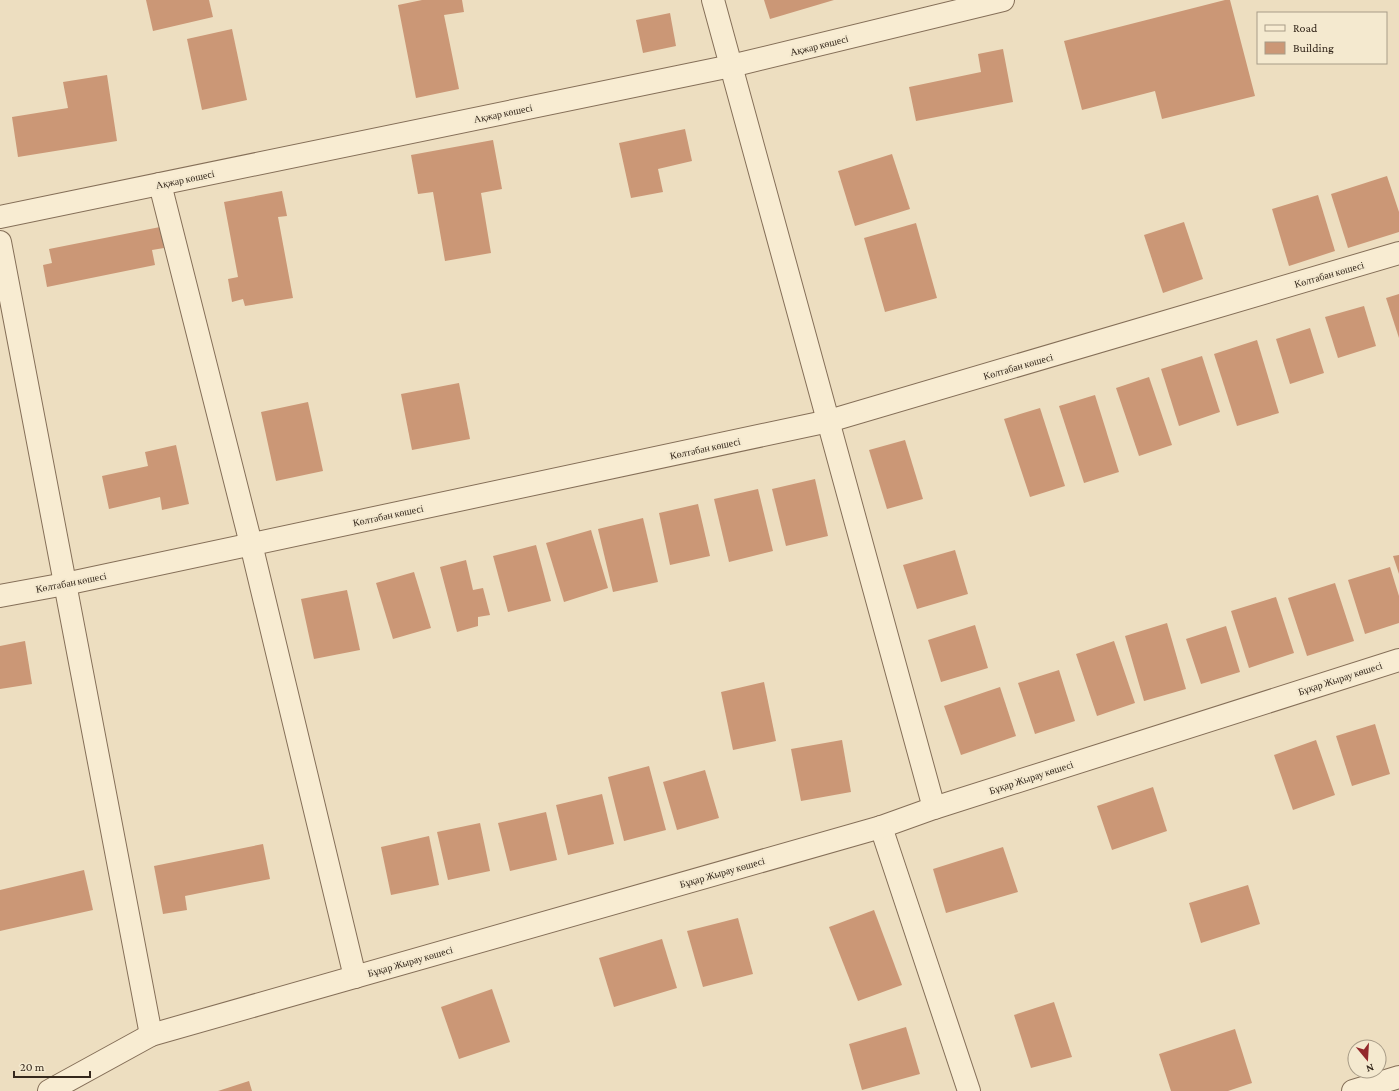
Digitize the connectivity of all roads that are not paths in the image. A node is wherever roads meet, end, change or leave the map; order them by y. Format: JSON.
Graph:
{"nodes":[{"id":1,"x":713,"y":0,"type":"edge"},
{"id":2,"x":1003,"y":0,"type":"edge"},
{"id":3,"x":731,"y":66,"type":"junction"},
{"id":4,"x":160,"y":184,"type":"junction"},
{"id":5,"x":0,"y":217,"type":"edge"},
{"id":6,"x":0,"y":242,"type":"edge"},
{"id":7,"x":1399,"y":254,"type":"edge"},
{"id":8,"x":828,"y":421,"type":"junction"},
{"id":9,"x":251,"y":544,"type":"junction"},
{"id":10,"x":65,"y":584,"type":"junction"},
{"id":11,"x":0,"y":596,"type":"edge"},
{"id":12,"x":1399,"y":660,"type":"edge"},
{"id":13,"x":934,"y":808,"type":"junction"},
{"id":14,"x":881,"y":827,"type":"junction"},
{"id":15,"x":355,"y":977,"type":"junction"},
{"id":16,"x":151,"y":1035,"type":"junction"},
{"id":17,"x":1399,"y":1077,"type":"edge"},
{"id":18,"x":49,"y":1091,"type":"edge"},
{"id":19,"x":970,"y":1091,"type":"edge"},
{"id":20,"x":1353,"y":1091,"type":"edge"}],
"edges":[{"from":1,"to":3,"type":"street"},
{"from":2,"to":3,"type":"street","name":"Ақжар көшесі"},
{"from":3,"to":4,"type":"street","name":"Ақжар көшесі"},
{"from":3,"to":8,"type":"street"},
{"from":4,"to":5,"type":"street","name":"Ақжар көшесі"},
{"from":4,"to":9,"type":"street"},
{"from":6,"to":10,"type":"street"},
{"from":7,"to":8,"type":"street","name":"Көлтабан көшесі"},
{"from":8,"to":9,"type":"street","name":"Көлтабан көшесі"},
{"from":8,"to":13,"type":"street"},
{"from":9,"to":10,"type":"street","name":"Көлтабан көшесі"},
{"from":9,"to":15,"type":"street"},
{"from":10,"to":11,"type":"street","name":"Көлтабан көшесі"},
{"from":10,"to":16,"type":"street"},
{"from":12,"to":13,"type":"street","name":"Бұқар Жырау көшесі"},
{"from":13,"to":14,"type":"street","name":"Бұқар Жырау көшесі"},
{"from":14,"to":15,"type":"street","name":"Бұқар Жырау көшесі"},
{"from":14,"to":19,"type":"street"},
{"from":15,"to":16,"type":"street","name":"Бұқар Жырау көшесі"},
{"from":16,"to":18,"type":"street","name":"Бұқар Жырау көшесі"},
{"from":17,"to":20,"type":"street"}]}
